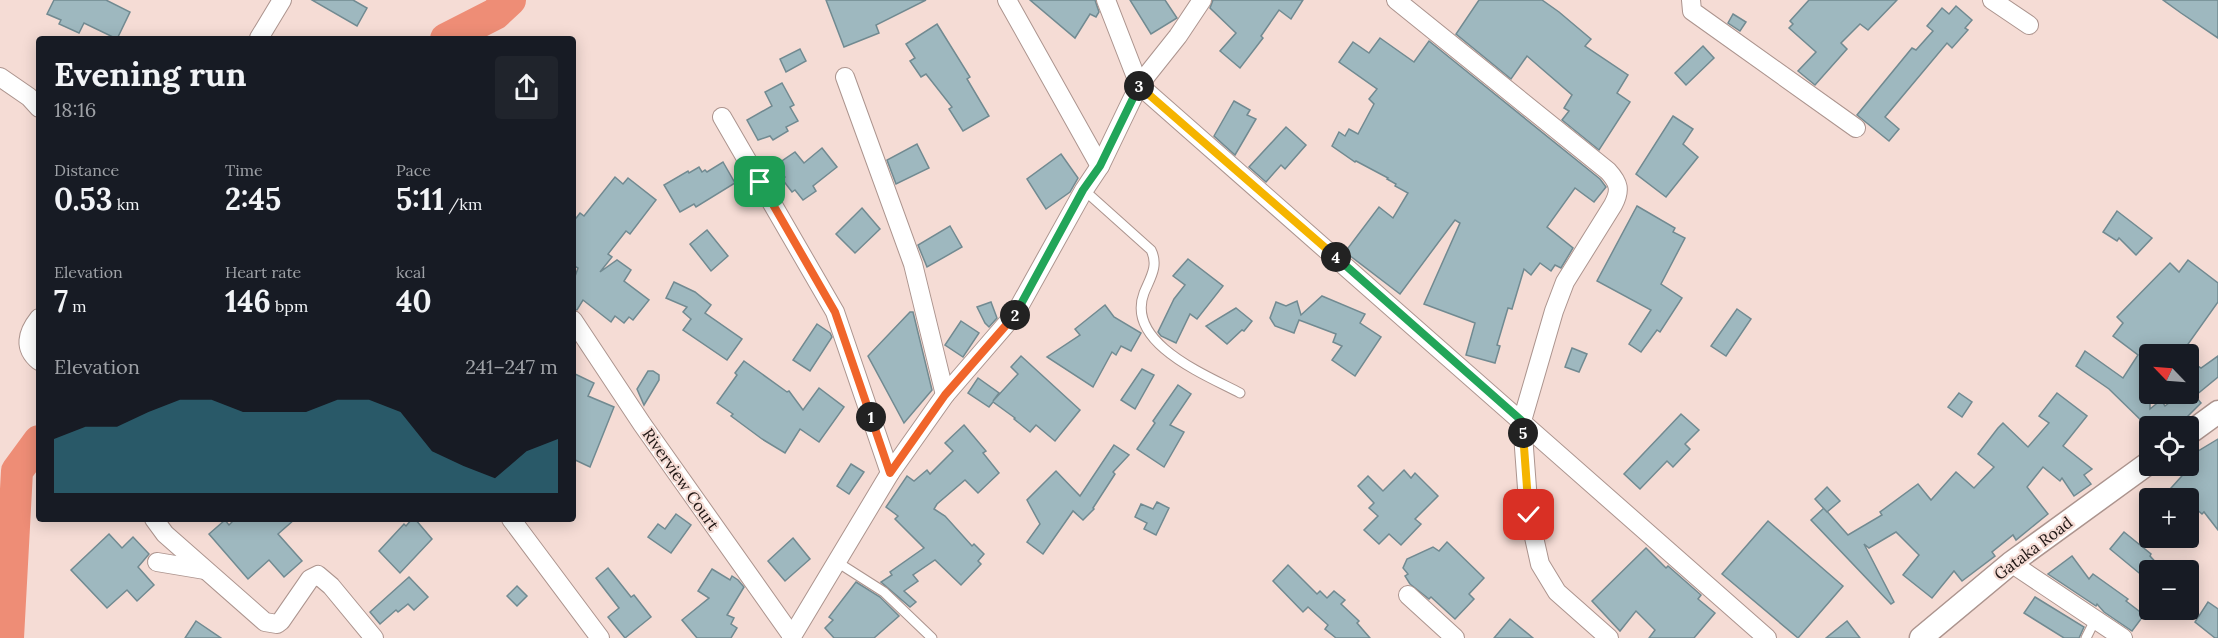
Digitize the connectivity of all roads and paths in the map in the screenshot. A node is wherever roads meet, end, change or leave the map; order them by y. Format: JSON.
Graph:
{"nodes":[{"id":1,"x":282,"y":0,"type":"edge"},
{"id":2,"x":1007,"y":0,"type":"edge"},
{"id":3,"x":1106,"y":0,"type":"edge"},
{"id":4,"x":1202,"y":0,"type":"edge"},
{"id":5,"x":1396,"y":0,"type":"edge"},
{"id":6,"x":1691,"y":0,"type":"edge"},
{"id":7,"x":1992,"y":0,"type":"edge"},
{"id":8,"x":2029,"y":25,"type":"dead end"},
{"id":9,"x":260,"y":36,"type":"edge"},
{"id":10,"x":0,"y":77,"type":"edge"},
{"id":11,"x":845,"y":77,"type":"dead end"},
{"id":12,"x":1139,"y":85,"type":"junction"},
{"id":13,"x":36,"y":105,"type":"edge"},
{"id":14,"x":722,"y":117,"type":"dead end"},
{"id":15,"x":1856,"y":128,"type":"dead end"},
{"id":16,"x":1100,"y":166,"type":"junction"},
{"id":17,"x":1083,"y":190,"type":"junction"},
{"id":18,"x":36,"y":322,"type":"edge"},
{"id":19,"x":576,"y":325,"type":"edge"},
{"id":20,"x":36,"y":359,"type":"edge"},
{"id":21,"x":1240,"y":393,"type":"dead end"},
{"id":22,"x":945,"y":395,"type":"junction"},
{"id":23,"x":2218,"y":412,"type":"edge"},
{"id":24,"x":1522,"y":421,"type":"junction"},
{"id":25,"x":2199,"y":426,"type":"edge"},
{"id":26,"x":2139,"y":470,"type":"edge"},
{"id":27,"x":890,"y":473,"type":"junction"},
{"id":28,"x":156,"y":522,"type":"edge"},
{"id":29,"x":513,"y":522,"type":"edge"},
{"id":30,"x":157,"y":562,"type":"dead end"},
{"id":31,"x":837,"y":562,"type":"junction"},
{"id":32,"x":2011,"y":563,"type":"junction"},
{"id":33,"x":205,"y":570,"type":"junction"},
{"id":34,"x":1408,"y":596,"type":"dead end"},
{"id":35,"x":2095,"y":620,"type":"junction"},
{"id":36,"x":792,"y":637,"type":"edge"},
{"id":37,"x":374,"y":638,"type":"edge"},
{"id":38,"x":600,"y":638,"type":"edge"},
{"id":39,"x":933,"y":638,"type":"edge"},
{"id":40,"x":1455,"y":638,"type":"edge"},
{"id":41,"x":1609,"y":638,"type":"edge"},
{"id":42,"x":1767,"y":638,"type":"edge"},
{"id":43,"x":1921,"y":638,"type":"edge"},
{"id":44,"x":2086,"y":638,"type":"edge"},
{"id":45,"x":2123,"y":638,"type":"edge"}],
"edges":[{"from":1,"to":9,"type":"street"},
{"from":2,"to":16,"type":"street"},
{"from":3,"to":12,"type":"street"},
{"from":4,"to":12,"type":"street"},
{"from":5,"to":24,"type":"street"},
{"from":6,"to":15,"type":"street"},
{"from":7,"to":8,"type":"street"},
{"from":10,"to":13,"type":"street"},
{"from":11,"to":22,"type":"street"},
{"from":12,"to":16,"type":"street"},
{"from":12,"to":24,"type":"street"},
{"from":14,"to":27,"type":"street"},
{"from":16,"to":17,"type":"street"},
{"from":17,"to":21,"type":"lane"},
{"from":17,"to":22,"type":"street"},
{"from":18,"to":20,"type":"street"},
{"from":19,"to":36,"type":"street","name":"Riverview Court"},
{"from":22,"to":27,"type":"street"},
{"from":23,"to":25,"type":"street"},
{"from":24,"to":41,"type":"street"},
{"from":24,"to":42,"type":"street"},
{"from":26,"to":32,"type":"street","name":"Gataka Road"},
{"from":27,"to":31,"type":"street"},
{"from":28,"to":33,"type":"street"},
{"from":29,"to":38,"type":"street"},
{"from":30,"to":33,"type":"street"},
{"from":31,"to":36,"type":"street"},
{"from":31,"to":39,"type":"lane"},
{"from":32,"to":35,"type":"street"},
{"from":32,"to":43,"type":"street","name":"Gataka Road"},
{"from":33,"to":37,"type":"street"},
{"from":34,"to":40,"type":"street"},
{"from":35,"to":44,"type":"lane"},
{"from":35,"to":45,"type":"street"}]}
